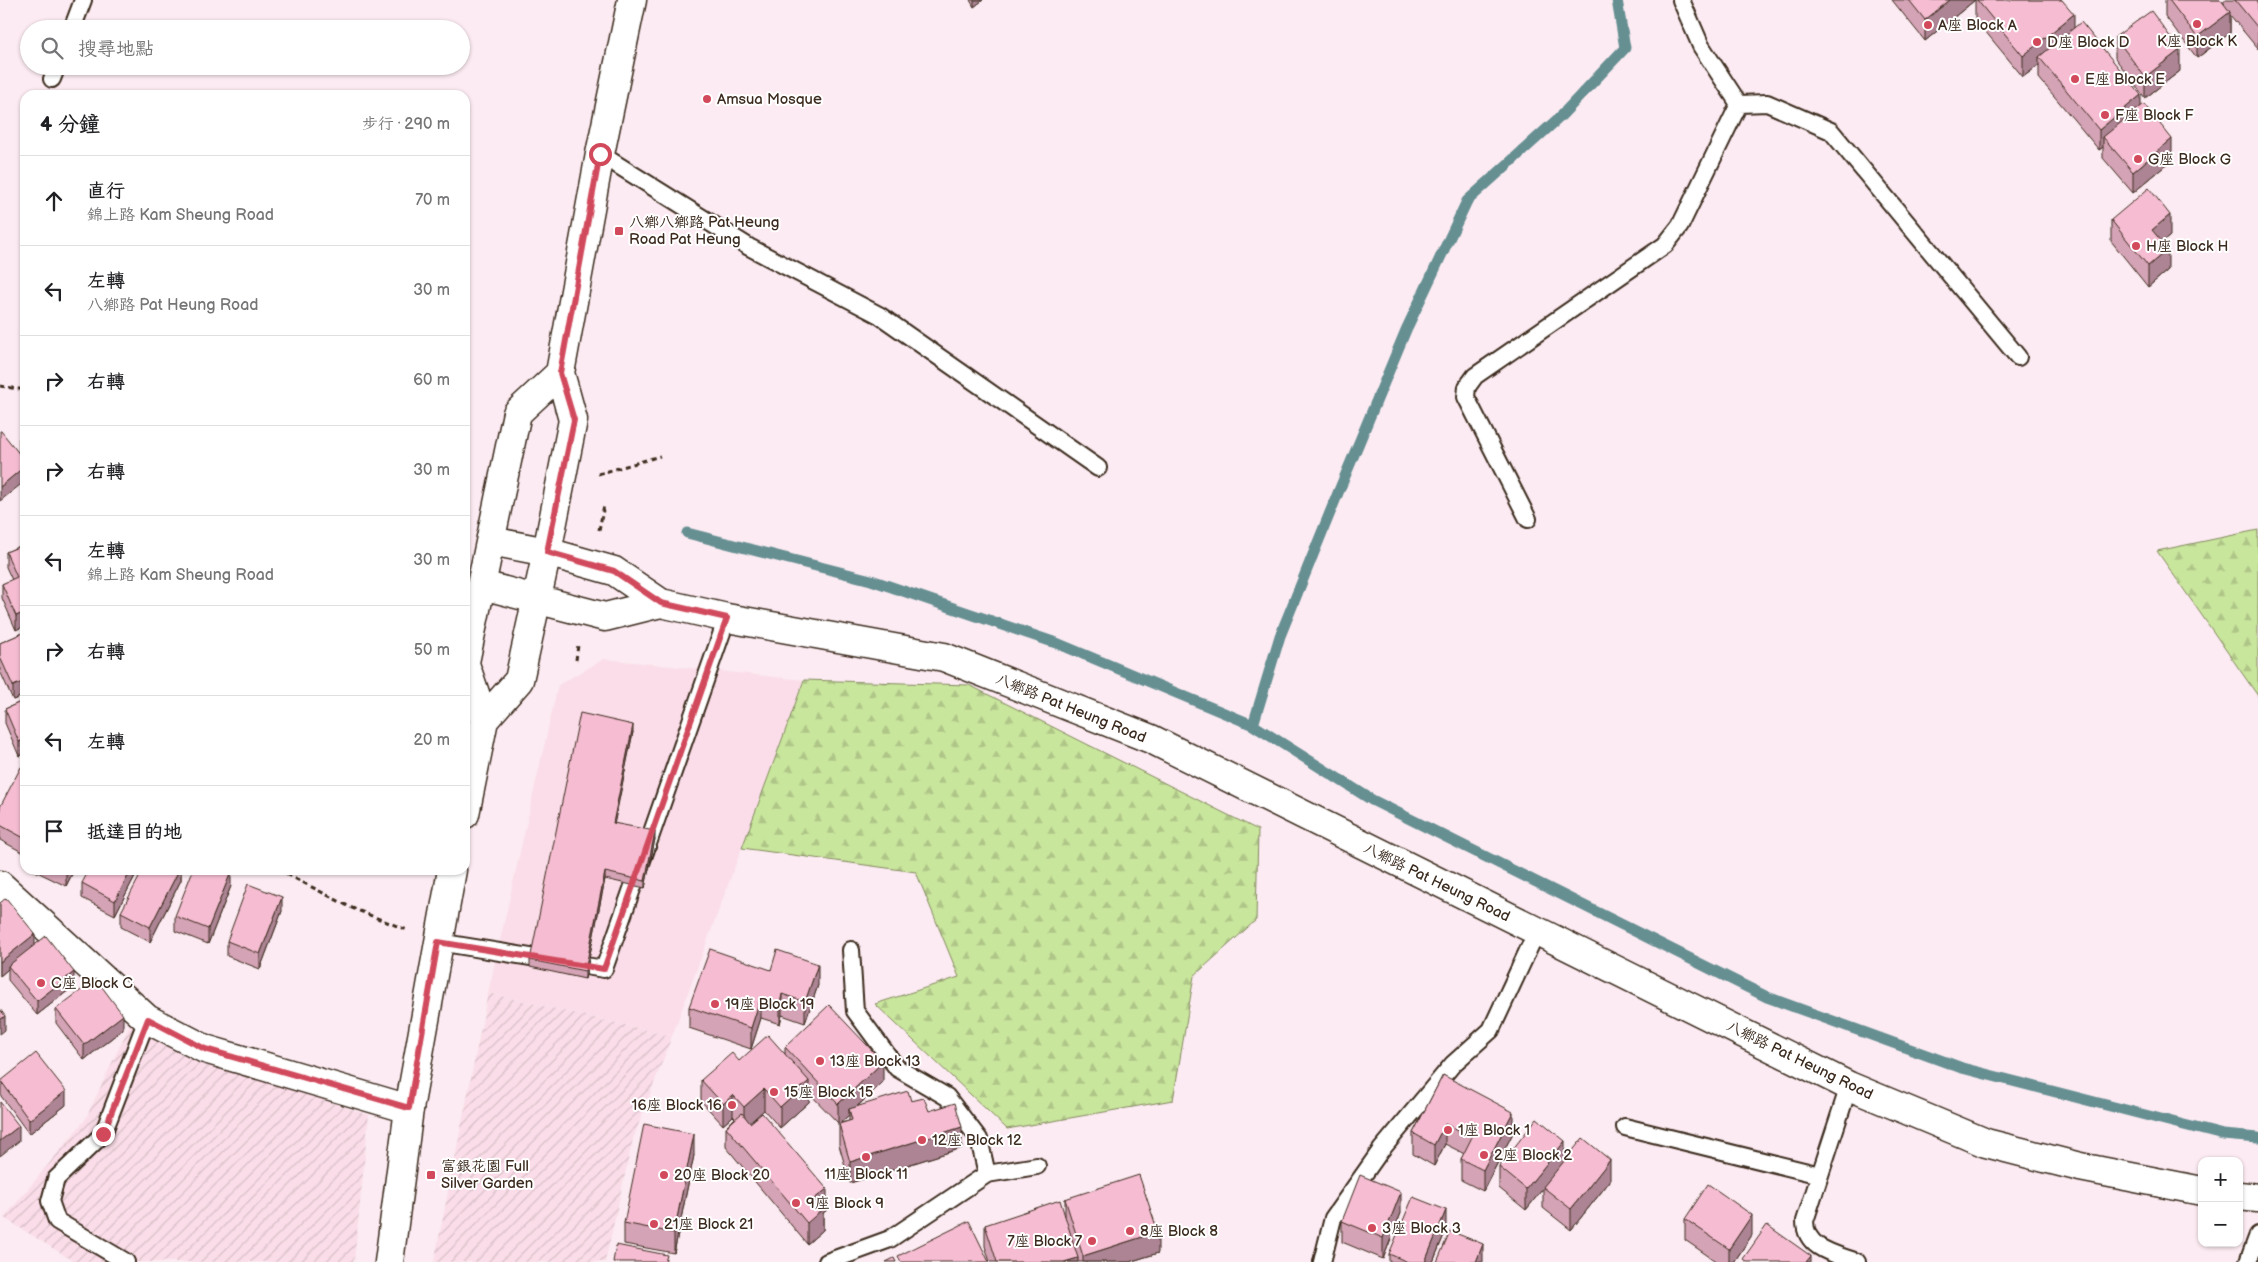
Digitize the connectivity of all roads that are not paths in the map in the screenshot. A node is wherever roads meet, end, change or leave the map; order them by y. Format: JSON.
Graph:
{"nodes":[{"id":1,"x":83,"y":0,"type":"edge"},
{"id":2,"x":632,"y":0,"type":"edge"},
{"id":3,"x":1681,"y":0,"type":"edge"},
{"id":4,"x":75,"y":20,"type":"edge"},
{"id":5,"x":1739,"y":104,"type":"junction"},
{"id":6,"x":600,"y":154,"type":"junction"},
{"id":7,"x":2018,"y":357,"type":"dead end"},
{"id":8,"x":560,"y":373,"type":"junction"},
{"id":9,"x":1098,"y":468,"type":"dead end"},
{"id":10,"x":1528,"y":519,"type":"dead end"},
{"id":11,"x":491,"y":541,"type":"junction"},
{"id":12,"x":547,"y":552,"type":"junction"},
{"id":13,"x":482,"y":585,"type":"junction"},
{"id":14,"x":537,"y":599,"type":"junction"},
{"id":15,"x":661,"y":603,"type":"junction"},
{"id":16,"x":727,"y":618,"type":"junction"},
{"id":17,"x":470,"y":640,"type":"edge"},
{"id":18,"x":470,"y":678,"type":"edge"},
{"id":19,"x":484,"y":720,"type":"junction"},
{"id":20,"x":470,"y":789,"type":"edge"},
{"id":21,"x":451,"y":875,"type":"edge"},
{"id":22,"x":0,"y":886,"type":"edge"},
{"id":23,"x":1537,"y":931,"type":"junction"},
{"id":24,"x":438,"y":942,"type":"junction"},
{"id":25,"x":851,"y":950,"type":"dead end"},
{"id":26,"x":148,"y":1019,"type":"junction"},
{"id":27,"x":1849,"y":1086,"type":"junction"},
{"id":28,"x":409,"y":1108,"type":"junction"},
{"id":29,"x":1625,"y":1126,"type":"dead end"},
{"id":30,"x":1038,"y":1166,"type":"dead end"},
{"id":31,"x":987,"y":1174,"type":"junction"},
{"id":32,"x":1820,"y":1175,"type":"junction"},
{"id":33,"x":2198,"y":1190,"type":"edge"},
{"id":34,"x":2243,"y":1196,"type":"edge"},
{"id":35,"x":2258,"y":1198,"type":"edge"},
{"id":36,"x":2258,"y":1235,"type":"edge"},
{"id":37,"x":126,"y":1262,"type":"edge"},
{"id":38,"x":389,"y":1262,"type":"edge"},
{"id":39,"x":827,"y":1262,"type":"edge"},
{"id":40,"x":1322,"y":1262,"type":"edge"},
{"id":41,"x":1857,"y":1262,"type":"edge"},
{"id":42,"x":2248,"y":1262,"type":"edge"}],
"edges":[{"from":1,"to":4,"type":"lane"},
{"from":2,"to":6,"type":"main road"},
{"from":3,"to":5,"type":"lane"},
{"from":5,"to":7,"type":"lane"},
{"from":5,"to":10,"type":"lane"},
{"from":6,"to":8,"type":"main road"},
{"from":6,"to":9,"type":"lane"},
{"from":8,"to":11,"type":"main road"},
{"from":8,"to":12,"type":"main road"},
{"from":11,"to":12,"type":"main road","name":"八鄉路 Pat Heung Road"},
{"from":11,"to":13,"type":"main road"},
{"from":12,"to":14,"type":"main road"},
{"from":12,"to":15,"type":"main road","name":"八鄉路 Pat Heung Road"},
{"from":13,"to":14,"type":"main road","name":"八鄉路 Pat Heung Road"},
{"from":13,"to":17,"type":"main road"},
{"from":14,"to":15,"type":"main road","name":"八鄉路 Pat Heung Road"},
{"from":14,"to":19,"type":"main road"},
{"from":15,"to":16,"type":"main road","name":"八鄉路 Pat Heung Road"},
{"from":16,"to":23,"type":"main road","name":"八鄉路 Pat Heung Road"},
{"from":16,"to":24,"type":"lane"},
{"from":18,"to":19,"type":"main road"},
{"from":19,"to":20,"type":"main road"},
{"from":21,"to":24,"type":"main road"},
{"from":22,"to":26,"type":"main road"},
{"from":23,"to":27,"type":"main road","name":"八鄉路 Pat Heung Road"},
{"from":23,"to":40,"type":"lane"},
{"from":24,"to":28,"type":"main road"},
{"from":25,"to":31,"type":"lane"},
{"from":26,"to":28,"type":"main road"},
{"from":26,"to":37,"type":"lane"},
{"from":27,"to":32,"type":"lane"},
{"from":27,"to":33,"type":"main road","name":"八鄉路 Pat Heung Road"},
{"from":28,"to":38,"type":"main road"},
{"from":29,"to":32,"type":"lane"},
{"from":30,"to":31,"type":"lane"},
{"from":31,"to":39,"type":"lane"},
{"from":32,"to":41,"type":"lane"},
{"from":34,"to":35,"type":"main road"},
{"from":36,"to":42,"type":"lane"}]}
